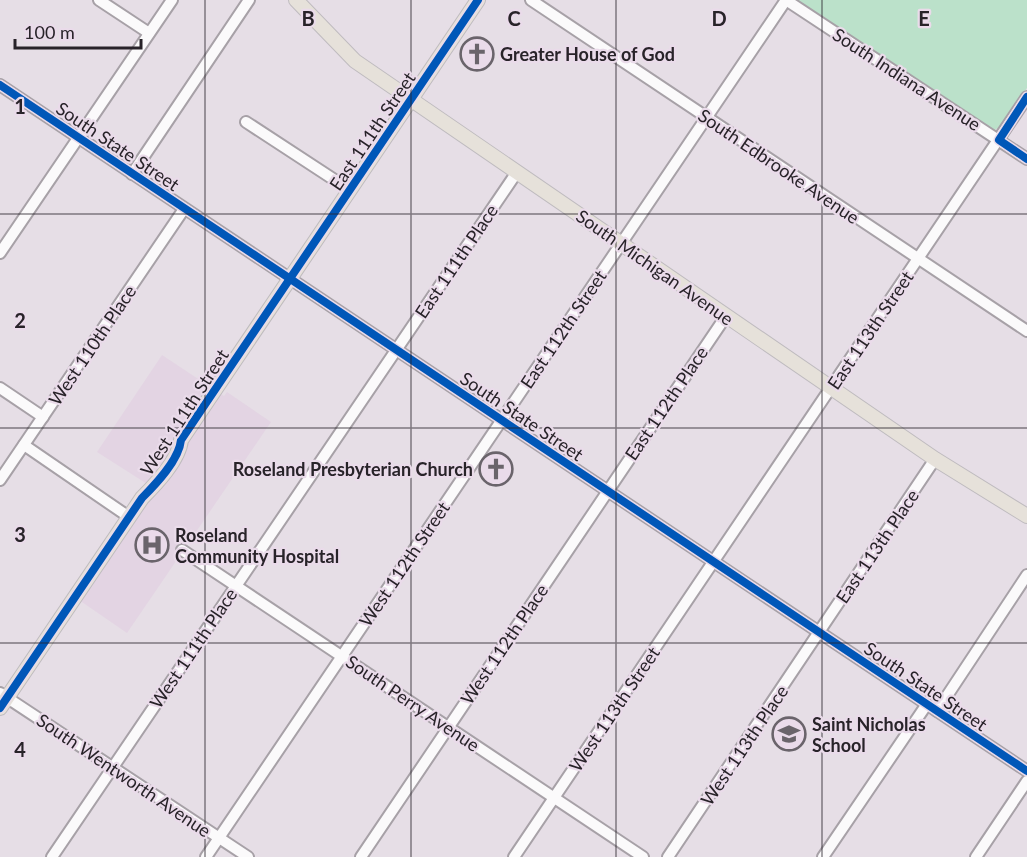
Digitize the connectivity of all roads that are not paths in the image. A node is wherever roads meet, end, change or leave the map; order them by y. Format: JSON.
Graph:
{"nodes":[{"id":1,"x":99,"y":0,"type":"edge"},
{"id":2,"x":172,"y":0,"type":"edge"},
{"id":3,"x":249,"y":0,"type":"edge"},
{"id":4,"x":296,"y":0,"type":"edge"},
{"id":5,"x":478,"y":0,"type":"edge"},
{"id":6,"x":531,"y":0,"type":"edge"},
{"id":7,"x":786,"y":0,"type":"edge"},
{"id":8,"x":149,"y":33,"type":"junction"},
{"id":9,"x":0,"y":86,"type":"edge"},
{"id":10,"x":1027,"y":97,"type":"edge"},
{"id":11,"x":411,"y":99,"type":"junction"},
{"id":12,"x":706,"y":118,"type":"junction"},
{"id":13,"x":246,"y":122,"type":"dead end"},
{"id":14,"x":78,"y":138,"type":"junction"},
{"id":15,"x":999,"y":140,"type":"junction"},
{"id":16,"x":1027,"y":159,"type":"edge"},
{"id":17,"x":517,"y":172,"type":"junction"},
{"id":18,"x":132,"y":174,"type":"junction"},
{"id":19,"x":350,"y":190,"type":"junction"},
{"id":20,"x":184,"y":209,"type":"junction"},
{"id":21,"x":621,"y":244,"type":"junction"},
{"id":22,"x":0,"y":253,"type":"edge"},
{"id":23,"x":918,"y":259,"type":"junction"},
{"id":24,"x":290,"y":280,"type":"junction"},
{"id":25,"x":726,"y":316,"type":"junction"},
{"id":26,"x":1027,"y":331,"type":"edge"},
{"id":27,"x":395,"y":350,"type":"junction"},
{"id":28,"x":0,"y":388,"type":"edge"},
{"id":29,"x":831,"y":388,"type":"junction"},
{"id":30,"x":43,"y":417,"type":"junction"},
{"id":31,"x":501,"y":421,"type":"junction"},
{"id":32,"x":24,"y":445,"type":"junction"},
{"id":33,"x":935,"y":459,"type":"junction"},
{"id":34,"x":0,"y":480,"type":"edge"},
{"id":35,"x":607,"y":491,"type":"junction"},
{"id":36,"x":1027,"y":516,"type":"edge"},
{"id":37,"x":129,"y":517,"type":"junction"},
{"id":38,"x":182,"y":550,"type":"dead end"},
{"id":39,"x":713,"y":562,"type":"junction"},
{"id":40,"x":1027,"y":576,"type":"edge"},
{"id":41,"x":235,"y":585,"type":"junction"},
{"id":42,"x":819,"y":633,"type":"junction"},
{"id":43,"x":342,"y":656,"type":"junction"},
{"id":44,"x":2,"y":699,"type":"edge"},
{"id":45,"x":927,"y":704,"type":"junction"},
{"id":46,"x":937,"y":711,"type":"junction"},
{"id":47,"x":448,"y":727,"type":"junction"},
{"id":48,"x":113,"y":767,"type":"junction"},
{"id":49,"x":1027,"y":771,"type":"edge"},
{"id":50,"x":1027,"y":781,"type":"edge"},
{"id":51,"x":554,"y":798,"type":"junction"},
{"id":52,"x":219,"y":838,"type":"junction"},
{"id":53,"x":52,"y":857,"type":"edge"},
{"id":54,"x":206,"y":857,"type":"edge"},
{"id":55,"x":248,"y":857,"type":"edge"},
{"id":56,"x":361,"y":857,"type":"edge"},
{"id":57,"x":514,"y":857,"type":"edge"},
{"id":58,"x":643,"y":857,"type":"edge"},
{"id":59,"x":668,"y":857,"type":"edge"},
{"id":60,"x":823,"y":857,"type":"edge"},
{"id":61,"x":976,"y":857,"type":"edge"}],
"edges":[{"from":1,"to":8,"type":"street"},
{"from":2,"to":8,"type":"street"},
{"from":3,"to":18,"type":"street"},
{"from":4,"to":11,"type":"main road","name":"South Michigan Avenue"},
{"from":5,"to":11,"type":"main road","name":"East 111th Street"},
{"from":6,"to":12,"type":"street","name":"South Edbrooke Avenue"},
{"from":7,"to":12,"type":"street","name":"East 112th Street"},
{"from":7,"to":15,"type":"street","name":"South Indiana Avenue"},
{"from":8,"to":14,"type":"street"},
{"from":9,"to":14,"type":"street","name":"South State Street"},
{"from":10,"to":15,"type":"street","name":"East 113th Street"},
{"from":11,"to":17,"type":"main road","name":"South Michigan Avenue"},
{"from":11,"to":19,"type":"main road","name":"East 111th Street"},
{"from":12,"to":21,"type":"street","name":"East 112th Street"},
{"from":12,"to":23,"type":"street","name":"South Edbrooke Avenue"},
{"from":13,"to":19,"type":"street"},
{"from":14,"to":18,"type":"street","name":"South State Street"},
{"from":14,"to":22,"type":"street"},
{"from":15,"to":16,"type":"street","name":"South Indiana Avenue"},
{"from":15,"to":23,"type":"street","name":"East 113th Street"},
{"from":17,"to":21,"type":"main road","name":"South Michigan Avenue"},
{"from":17,"to":27,"type":"street","name":"East 111th Place"},
{"from":18,"to":20,"type":"street","name":"South State Street"},
{"from":19,"to":24,"type":"main road","name":"East 111th Street"},
{"from":20,"to":24,"type":"street","name":"South State Street"},
{"from":20,"to":30,"type":"street","name":"West 110th Place"},
{"from":21,"to":25,"type":"main road","name":"South Michigan Avenue"},
{"from":21,"to":31,"type":"street","name":"East 112th Street"},
{"from":23,"to":26,"type":"street","name":"South Edbrooke Avenue"},
{"from":23,"to":29,"type":"street","name":"East 113th Street"},
{"from":24,"to":27,"type":"street","name":"South State Street"},
{"from":24,"to":37,"type":"main road","name":"West 111th Street"},
{"from":25,"to":29,"type":"main road","name":"South Michigan Avenue"},
{"from":25,"to":35,"type":"street","name":"East 112th Place"},
{"from":27,"to":31,"type":"street","name":"South State Street"},
{"from":27,"to":41,"type":"street","name":"West 111th Place"},
{"from":28,"to":30,"type":"street"},
{"from":29,"to":33,"type":"main road","name":"South Michigan Avenue"},
{"from":29,"to":39,"type":"street","name":"East 113th Street"},
{"from":30,"to":32,"type":"street","name":"West 110th Place"},
{"from":31,"to":35,"type":"street","name":"South State Street"},
{"from":31,"to":43,"type":"street","name":"West 112th Street"},
{"from":32,"to":34,"type":"street","name":"West 110th Place"},
{"from":32,"to":37,"type":"street"},
{"from":33,"to":36,"type":"main road","name":"South Michigan Avenue"},
{"from":33,"to":42,"type":"street","name":"East 113th Place"},
{"from":35,"to":39,"type":"street","name":"South State Street"},
{"from":35,"to":47,"type":"street","name":"West 112th Place"},
{"from":37,"to":44,"type":"main road","name":"West 111th Street"},
{"from":38,"to":41,"type":"street","name":"South Perry Avenue"},
{"from":39,"to":42,"type":"street","name":"South State Street"},
{"from":39,"to":51,"type":"street","name":"West 113th Street"},
{"from":40,"to":46,"type":"street"},
{"from":41,"to":43,"type":"street","name":"South Perry Avenue"},
{"from":41,"to":48,"type":"street","name":"West 111th Place"},
{"from":42,"to":45,"type":"street","name":"South State Street"},
{"from":42,"to":59,"type":"street","name":"West 113th Place"},
{"from":43,"to":47,"type":"street","name":"South Perry Avenue"},
{"from":43,"to":52,"type":"street","name":"West 112th Street"},
{"from":44,"to":48,"type":"street","name":"South Wentworth Avenue"},
{"from":45,"to":46,"type":"street","name":"South State Street"},
{"from":45,"to":60,"type":"street"},
{"from":46,"to":49,"type":"street","name":"South State Street"},
{"from":47,"to":51,"type":"street","name":"South Perry Avenue"},
{"from":47,"to":56,"type":"street","name":"West 112th Place"},
{"from":48,"to":52,"type":"street","name":"South Wentworth Avenue"},
{"from":48,"to":53,"type":"street","name":"West 111th Place"},
{"from":50,"to":61,"type":"street"},
{"from":51,"to":57,"type":"street","name":"West 113th Street"},
{"from":51,"to":58,"type":"street","name":"South Perry Avenue"},
{"from":52,"to":54,"type":"street","name":"West 112th Street"},
{"from":52,"to":55,"type":"street","name":"South Wentworth Avenue"}]}
